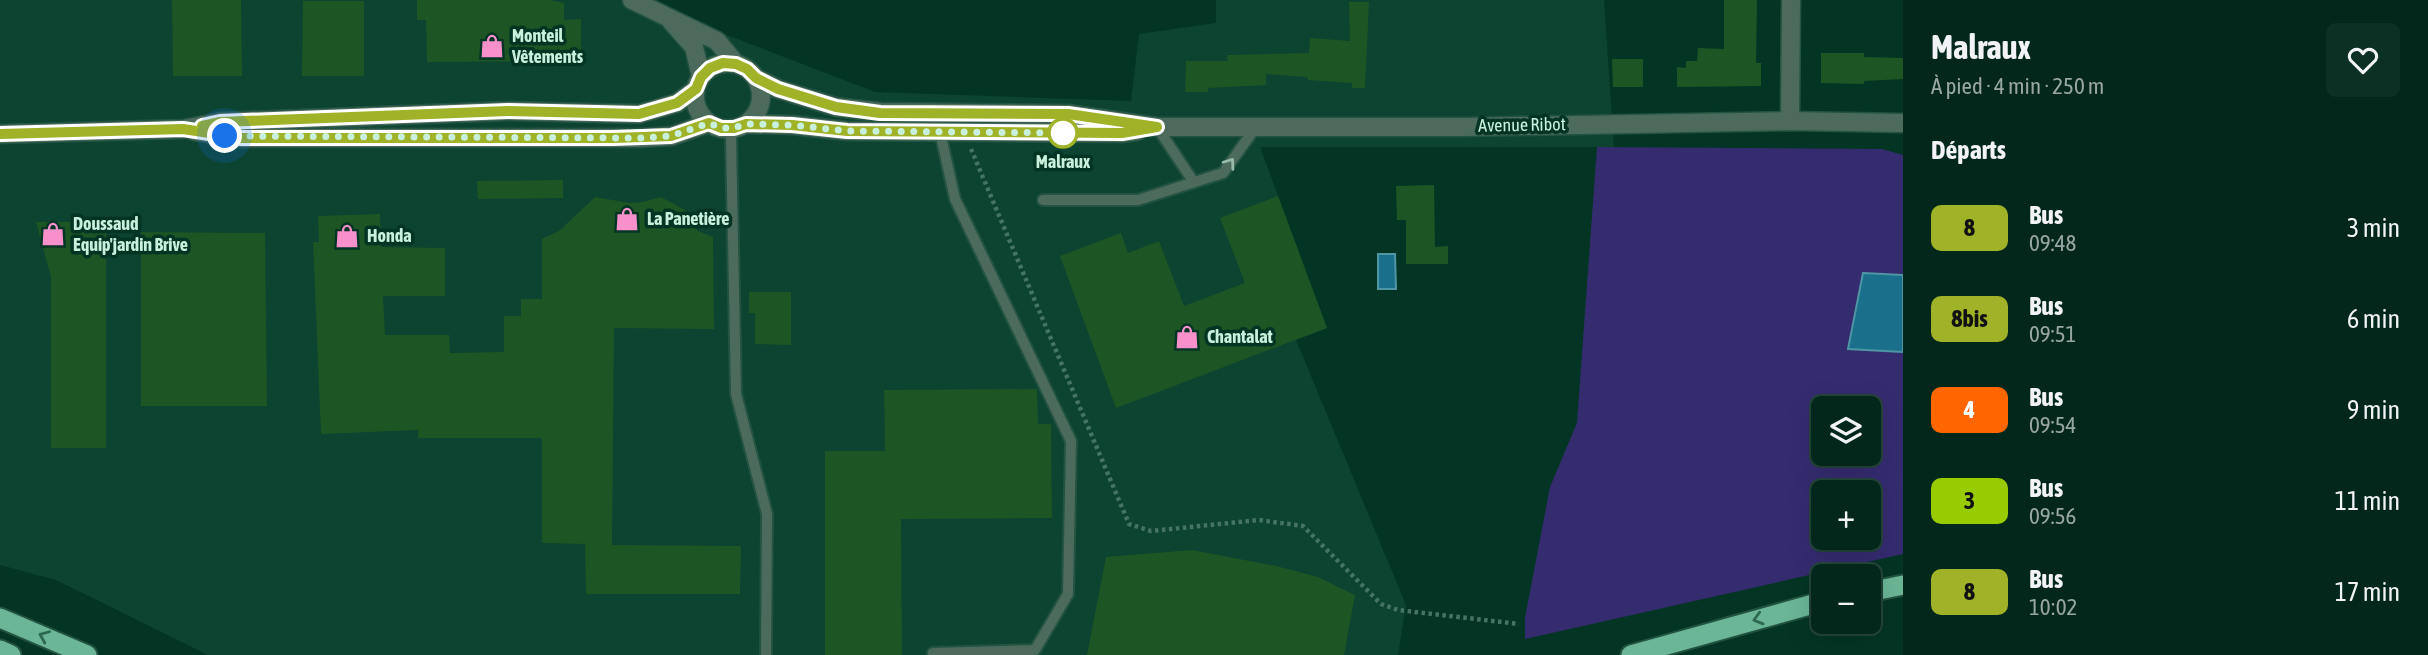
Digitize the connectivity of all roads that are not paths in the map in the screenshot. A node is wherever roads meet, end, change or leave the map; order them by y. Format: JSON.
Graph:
{"nodes":[{"id":1,"x":632,"y":0,"type":"edge"},
{"id":2,"x":1791,"y":0,"type":"edge"},
{"id":3,"x":669,"y":18,"type":"junction"},
{"id":4,"x":736,"y":64,"type":"junction"},
{"id":5,"x":756,"y":78,"type":"junction"},
{"id":6,"x":699,"y":83,"type":"junction"},
{"id":7,"x":1790,"y":121,"type":"junction"},
{"id":8,"x":1899,"y":122,"type":"edge"},
{"id":9,"x":709,"y":123,"type":"junction"},
{"id":10,"x":740,"y":126,"type":"junction"},
{"id":11,"x":1157,"y":127,"type":"junction"},
{"id":12,"x":1256,"y":127,"type":"junction"},
{"id":13,"x":183,"y":129,"type":"junction"},
{"id":14,"x":940,"y":132,"type":"junction"},
{"id":15,"x":0,"y":134,"type":"edge"},
{"id":16,"x":1193,"y":181,"type":"junction"},
{"id":17,"x":1043,"y":200,"type":"dead end"},
{"id":18,"x":1903,"y":585,"type":"edge"},
{"id":19,"x":1881,"y":590,"type":"edge"},
{"id":20,"x":1811,"y":605,"type":"edge"},
{"id":21,"x":0,"y":618,"type":"edge"},
{"id":22,"x":0,"y":650,"type":"edge"},
{"id":23,"x":933,"y":653,"type":"edge"},
{"id":24,"x":11,"y":655,"type":"edge"},
{"id":25,"x":87,"y":655,"type":"edge"},
{"id":26,"x":766,"y":655,"type":"edge"},
{"id":27,"x":1631,"y":655,"type":"edge"}],
"edges":[{"from":1,"to":3,"type":"street"},
{"from":2,"to":7,"type":"street"},
{"from":3,"to":4,"type":"street"},
{"from":3,"to":6,"type":"street"},
{"from":4,"to":5,"type":"street"},
{"from":4,"to":6,"type":"street"},
{"from":5,"to":10,"type":"street"},
{"from":5,"to":11,"type":"street","name":"Avenue Ribot"},
{"from":6,"to":9,"type":"street"},
{"from":6,"to":13,"type":"street"},
{"from":7,"to":8,"type":"street","name":"Avenue Ribot"},
{"from":7,"to":12,"type":"street","name":"Avenue Ribot"},
{"from":9,"to":10,"type":"street"},
{"from":9,"to":13,"type":"street"},
{"from":10,"to":14,"type":"street","name":"Avenue Ribot"},
{"from":10,"to":26,"type":"lane"},
{"from":11,"to":12,"type":"street","name":"Avenue Ribot"},
{"from":11,"to":14,"type":"street","name":"Avenue Ribot"},
{"from":11,"to":16,"type":"lane"},
{"from":16,"to":12,"type":"lane","one_way":true},
{"from":13,"to":15,"type":"street"},
{"from":14,"to":23,"type":"lane"},
{"from":16,"to":17,"type":"lane"},
{"from":18,"to":19,"type":"highway"},
{"from":20,"to":27,"type":"highway","one_way":true},
{"from":25,"to":21,"type":"highway","one_way":true},
{"from":22,"to":24,"type":"highway"}]}
